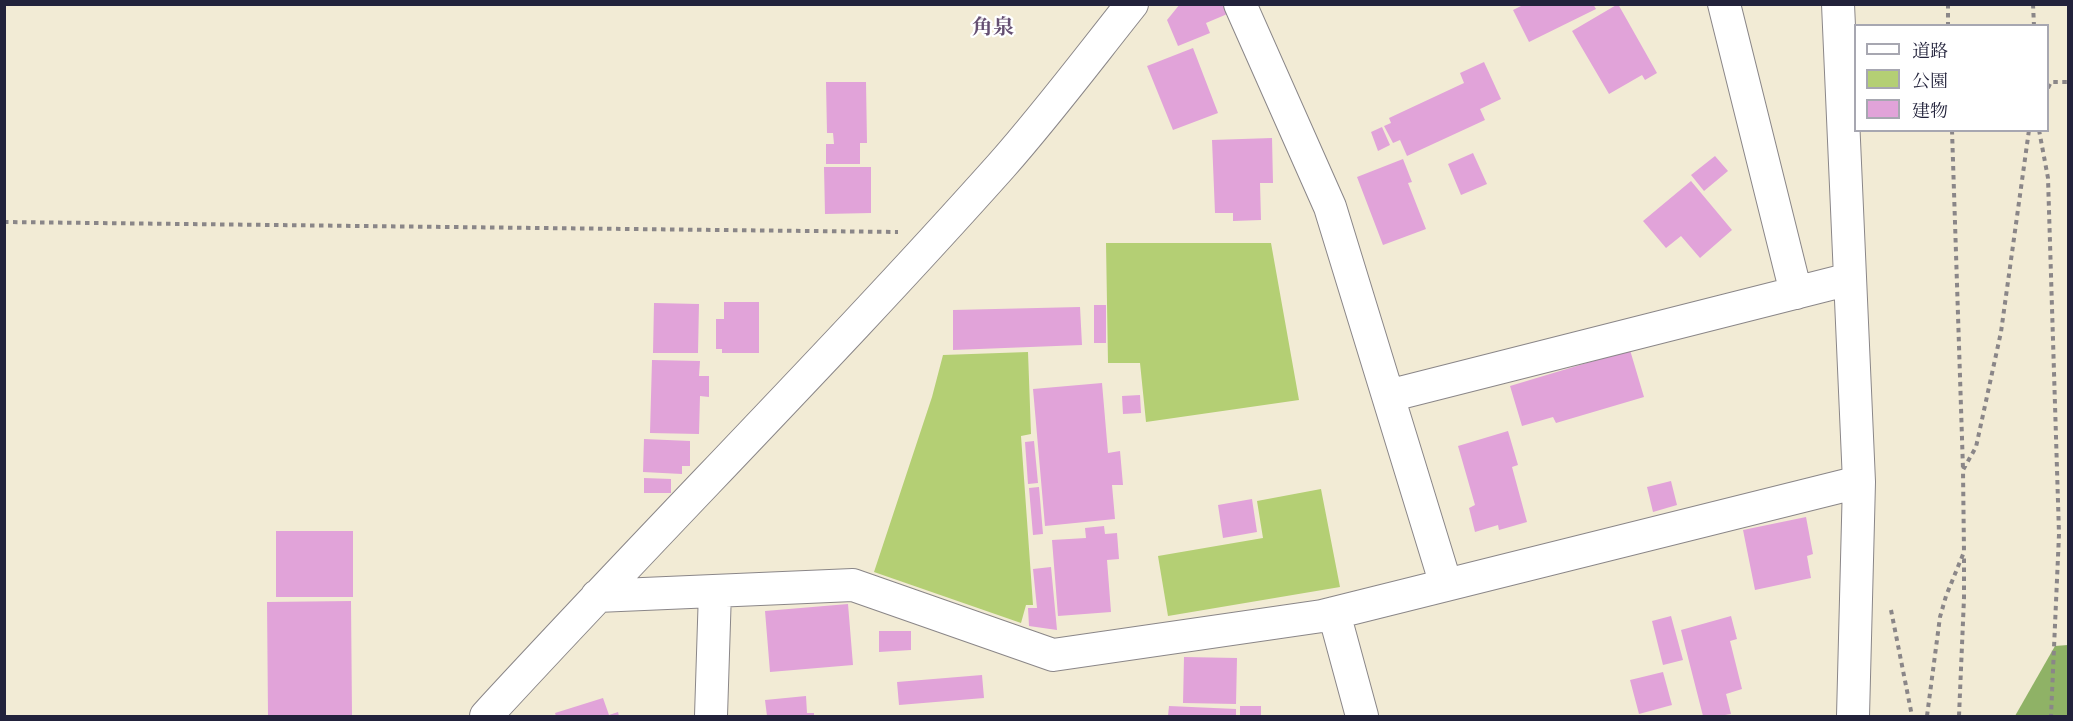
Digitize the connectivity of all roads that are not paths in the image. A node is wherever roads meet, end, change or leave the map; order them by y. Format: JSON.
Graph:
{"nodes":[{"id":1,"x":1132,"y":4,"type":"edge"},
{"id":2,"x":1240,"y":4,"type":"edge"},
{"id":3,"x":1724,"y":4,"type":"edge"},
{"id":4,"x":1838,"y":4,"type":"edge"},
{"id":5,"x":1850,"y":279,"type":"junction"},
{"id":6,"x":1796,"y":293,"type":"junction"},
{"id":7,"x":1388,"y":396,"type":"junction"},
{"id":8,"x":1858,"y":482,"type":"junction"},
{"id":9,"x":1446,"y":585,"type":"junction"},
{"id":10,"x":715,"y":591,"type":"junction"},
{"id":11,"x":597,"y":596,"type":"junction"},
{"id":12,"x":1334,"y":613,"type":"junction"},
{"id":13,"x":486,"y":717,"type":"edge"},
{"id":14,"x":711,"y":717,"type":"edge"},
{"id":15,"x":1362,"y":717,"type":"edge"},
{"id":16,"x":1853,"y":717,"type":"edge"}],
"edges":[{"from":1,"to":11,"type":"street"},
{"from":2,"to":7,"type":"street"},
{"from":3,"to":6,"type":"street"},
{"from":4,"to":5,"type":"street"},
{"from":5,"to":6,"type":"street"},
{"from":5,"to":8,"type":"street"},
{"from":6,"to":7,"type":"street"},
{"from":7,"to":9,"type":"street"},
{"from":8,"to":9,"type":"street"},
{"from":8,"to":16,"type":"street"},
{"from":9,"to":12,"type":"street"},
{"from":10,"to":11,"type":"street"},
{"from":10,"to":12,"type":"street"},
{"from":10,"to":14,"type":"street"},
{"from":11,"to":13,"type":"street"},
{"from":12,"to":15,"type":"street"}]}
